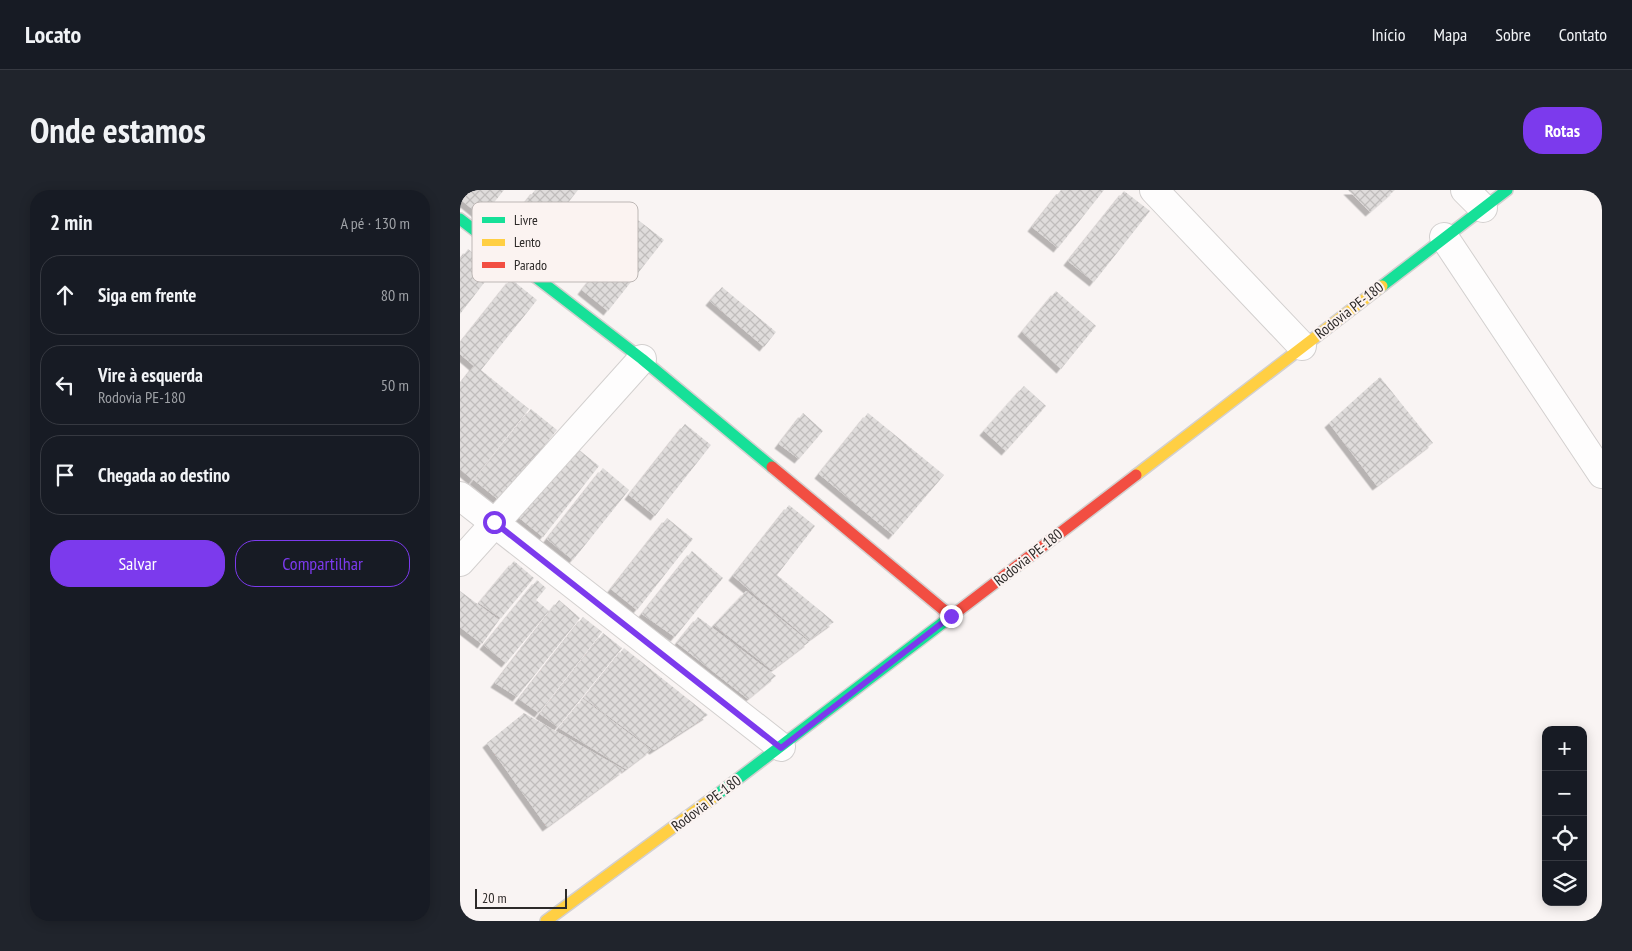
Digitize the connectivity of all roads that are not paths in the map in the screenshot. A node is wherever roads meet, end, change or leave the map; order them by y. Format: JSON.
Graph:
{"nodes":[{"id":1,"x":1154,"y":190,"type":"edge"},
{"id":2,"x":1507,"y":190,"type":"edge"},
{"id":3,"x":1474,"y":199,"type":"edge"},
{"id":4,"x":460,"y":219,"type":"edge"},
{"id":5,"x":472,"y":228,"type":"edge"},
{"id":6,"x":1444,"y":237,"type":"junction"},
{"id":7,"x":542,"y":282,"type":"edge"},
{"id":8,"x":1302,"y":346,"type":"junction"},
{"id":9,"x":642,"y":359,"type":"junction"},
{"id":10,"x":1602,"y":474,"type":"edge"},
{"id":11,"x":460,"y":496,"type":"edge"},
{"id":12,"x":494,"y":522,"type":"junction"},
{"id":13,"x":460,"y":562,"type":"edge"},
{"id":14,"x":951,"y":616,"type":"junction"},
{"id":15,"x":781,"y":748,"type":"junction"},
{"id":16,"x":546,"y":921,"type":"edge"}],
"edges":[{"from":1,"to":8,"type":"street"},
{"from":2,"to":3,"type":"main road","name":"Rodovia PE-180"},
{"from":3,"to":6,"type":"main road","name":"Rodovia PE-180"},
{"from":4,"to":5,"type":"main road"},
{"from":6,"to":8,"type":"main road","name":"Rodovia PE-180"},
{"from":6,"to":10,"type":"street"},
{"from":7,"to":9,"type":"main road"},
{"from":8,"to":14,"type":"main road","name":"Rodovia PE-180"},
{"from":9,"to":12,"type":"street"},
{"from":9,"to":14,"type":"main road"},
{"from":11,"to":12,"type":"street"},
{"from":12,"to":13,"type":"street"},
{"from":12,"to":15,"type":"street"},
{"from":14,"to":15,"type":"main road","name":"Rodovia PE-180"},
{"from":15,"to":16,"type":"main road","name":"Rodovia PE-180"}]}
